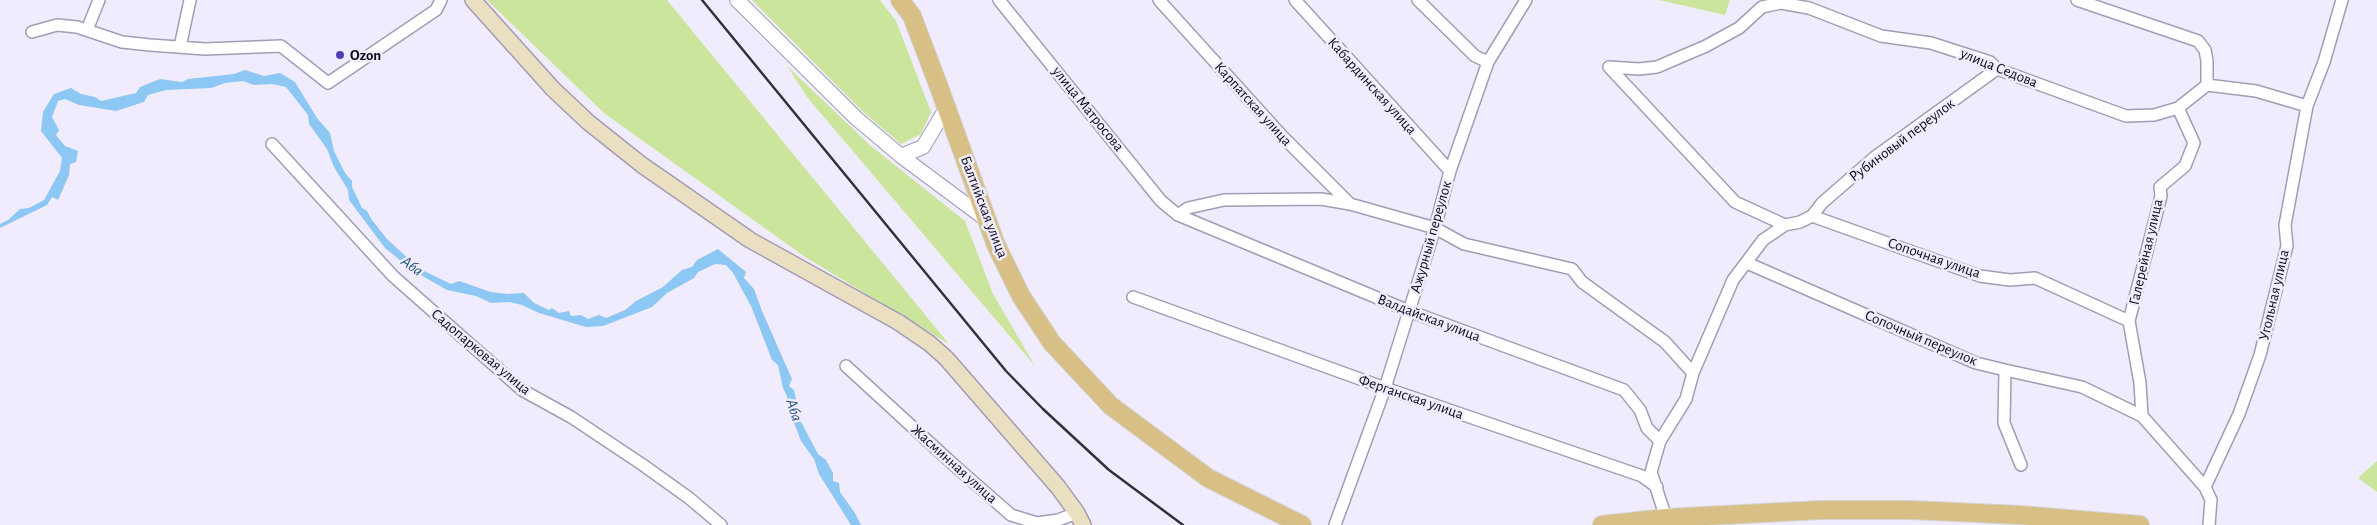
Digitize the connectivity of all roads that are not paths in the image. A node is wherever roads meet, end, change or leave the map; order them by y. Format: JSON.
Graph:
{"nodes":[{"id":1,"x":99,"y":0,"type":"edge"},
{"id":2,"x":190,"y":0,"type":"edge"},
{"id":3,"x":441,"y":0,"type":"edge"},
{"id":4,"x":472,"y":0,"type":"edge"},
{"id":5,"x":737,"y":0,"type":"edge"},
{"id":6,"x":902,"y":0,"type":"edge"},
{"id":7,"x":999,"y":0,"type":"edge"},
{"id":8,"x":1160,"y":0,"type":"edge"},
{"id":9,"x":1295,"y":0,"type":"edge"},
{"id":10,"x":1418,"y":0,"type":"edge"},
{"id":11,"x":1526,"y":0,"type":"edge"},
{"id":12,"x":2077,"y":0,"type":"edge"},
{"id":13,"x":2342,"y":0,"type":"edge"},
{"id":14,"x":87,"y":30,"type":"junction"},
{"id":15,"x":32,"y":32,"type":"dead end"},
{"id":16,"x":180,"y":47,"type":"junction"},
{"id":17,"x":1488,"y":62,"type":"junction"},
{"id":18,"x":1997,"y":69,"type":"junction"},
{"id":19,"x":2207,"y":85,"type":"junction"},
{"id":20,"x":2308,"y":106,"type":"junction"},
{"id":21,"x":947,"y":108,"type":"junction"},
{"id":22,"x":2178,"y":108,"type":"junction"},
{"id":23,"x":272,"y":144,"type":"dead end"},
{"id":24,"x":901,"y":156,"type":"junction"},
{"id":25,"x":1450,"y":171,"type":"junction"},
{"id":26,"x":1350,"y":204,"type":"junction"},
{"id":27,"x":1178,"y":216,"type":"junction"},
{"id":28,"x":1812,"y":216,"type":"junction"},
{"id":29,"x":987,"y":220,"type":"junction"},
{"id":30,"x":1784,"y":225,"type":"junction"},
{"id":31,"x":1435,"y":228,"type":"junction"},
{"id":32,"x":1748,"y":263,"type":"junction"},
{"id":33,"x":1133,"y":297,"type":"dead end"},
{"id":34,"x":1410,"y":311,"type":"junction"},
{"id":35,"x":2129,"y":322,"type":"junction"},
{"id":36,"x":846,"y":366,"type":"dead end"},
{"id":37,"x":2005,"y":370,"type":"junction"},
{"id":38,"x":1693,"y":374,"type":"junction"},
{"id":39,"x":1385,"y":388,"type":"junction"},
{"id":40,"x":2142,"y":416,"type":"junction"},
{"id":41,"x":1660,"y":441,"type":"junction"},
{"id":42,"x":2021,"y":465,"type":"dead end"},
{"id":43,"x":2205,"y":486,"type":"junction"},
{"id":44,"x":1657,"y":487,"type":"junction"},
{"id":45,"x":1666,"y":518,"type":"junction"},
{"id":46,"x":1080,"y":519,"type":"edge"},
{"id":47,"x":721,"y":525,"type":"edge"},
{"id":48,"x":1302,"y":525,"type":"edge"},
{"id":49,"x":1335,"y":525,"type":"edge"},
{"id":50,"x":1602,"y":525,"type":"edge"},
{"id":51,"x":2140,"y":525,"type":"edge"},
{"id":52,"x":2208,"y":525,"type":"edge"}],
"edges":[{"from":1,"to":14,"type":"street"},
{"from":2,"to":16,"type":"street"},
{"from":3,"to":16,"type":"street"},
{"from":4,"to":46,"type":"main road"},
{"from":5,"to":24,"type":"street"},
{"from":6,"to":21,"type":"main road","name":"Балтийская улица"},
{"from":7,"to":27,"type":"street","name":"улица Матросова"},
{"from":8,"to":26,"type":"street","name":"Карпатская улица"},
{"from":9,"to":25,"type":"street","name":"Кабардинская улица"},
{"from":10,"to":17,"type":"street"},
{"from":11,"to":17,"type":"street","name":"Ажурный переулок"},
{"from":12,"to":19,"type":"street"},
{"from":13,"to":20,"type":"street","name":"Угольная улица"},
{"from":14,"to":15,"type":"street"},
{"from":14,"to":16,"type":"street"},
{"from":17,"to":25,"type":"street","name":"Ажурный переулок"},
{"from":18,"to":22,"type":"street","name":"улица Седова"},
{"from":18,"to":28,"type":"street","name":"Рубиновый переулок"},
{"from":18,"to":30,"type":"street","name":"улица Седова"},
{"from":19,"to":20,"type":"street"},
{"from":19,"to":22,"type":"street","name":"улица Седова"},
{"from":20,"to":43,"type":"street","name":"Угольная улица"},
{"from":21,"to":24,"type":"street"},
{"from":21,"to":29,"type":"main road","name":"Балтийская улица"},
{"from":22,"to":35,"type":"street","name":"Галерейная улица"},
{"from":23,"to":47,"type":"street","name":"Садопарковая улица"},
{"from":24,"to":29,"type":"street"},
{"from":25,"to":31,"type":"street","name":"Ажурный переулок"},
{"from":26,"to":27,"type":"street","name":"Карпатская улица"},
{"from":26,"to":31,"type":"street","name":"Карпатская улица"},
{"from":27,"to":34,"type":"street","name":"Валдайская улица"},
{"from":28,"to":30,"type":"street"},
{"from":28,"to":35,"type":"street","name":"Сопочная улица"},
{"from":29,"to":48,"type":"main road","name":"Балтийская улица"},
{"from":30,"to":32,"type":"street"},
{"from":31,"to":34,"type":"street","name":"Ажурный переулок"},
{"from":31,"to":38,"type":"street","name":"Карпатская улица"},
{"from":32,"to":37,"type":"street","name":"Сопочный переулок"},
{"from":32,"to":38,"type":"street"},
{"from":33,"to":39,"type":"street","name":"Ферганская улица"},
{"from":34,"to":39,"type":"street","name":"Ажурный переулок"},
{"from":34,"to":41,"type":"street","name":"Валдайская улица"},
{"from":35,"to":40,"type":"street"},
{"from":36,"to":46,"type":"street","name":"Жасминная улица"},
{"from":37,"to":40,"type":"street","name":"Сопочный переулок"},
{"from":37,"to":42,"type":"street"},
{"from":38,"to":41,"type":"street"},
{"from":39,"to":44,"type":"street","name":"Ферганская улица"},
{"from":39,"to":49,"type":"street","name":"Ажурный переулок"},
{"from":40,"to":43,"type":"street"},
{"from":41,"to":44,"type":"street"},
{"from":43,"to":52,"type":"street"},
{"from":44,"to":45,"type":"street"},
{"from":45,"to":50,"type":"main road"},
{"from":45,"to":51,"type":"main road"}]}
